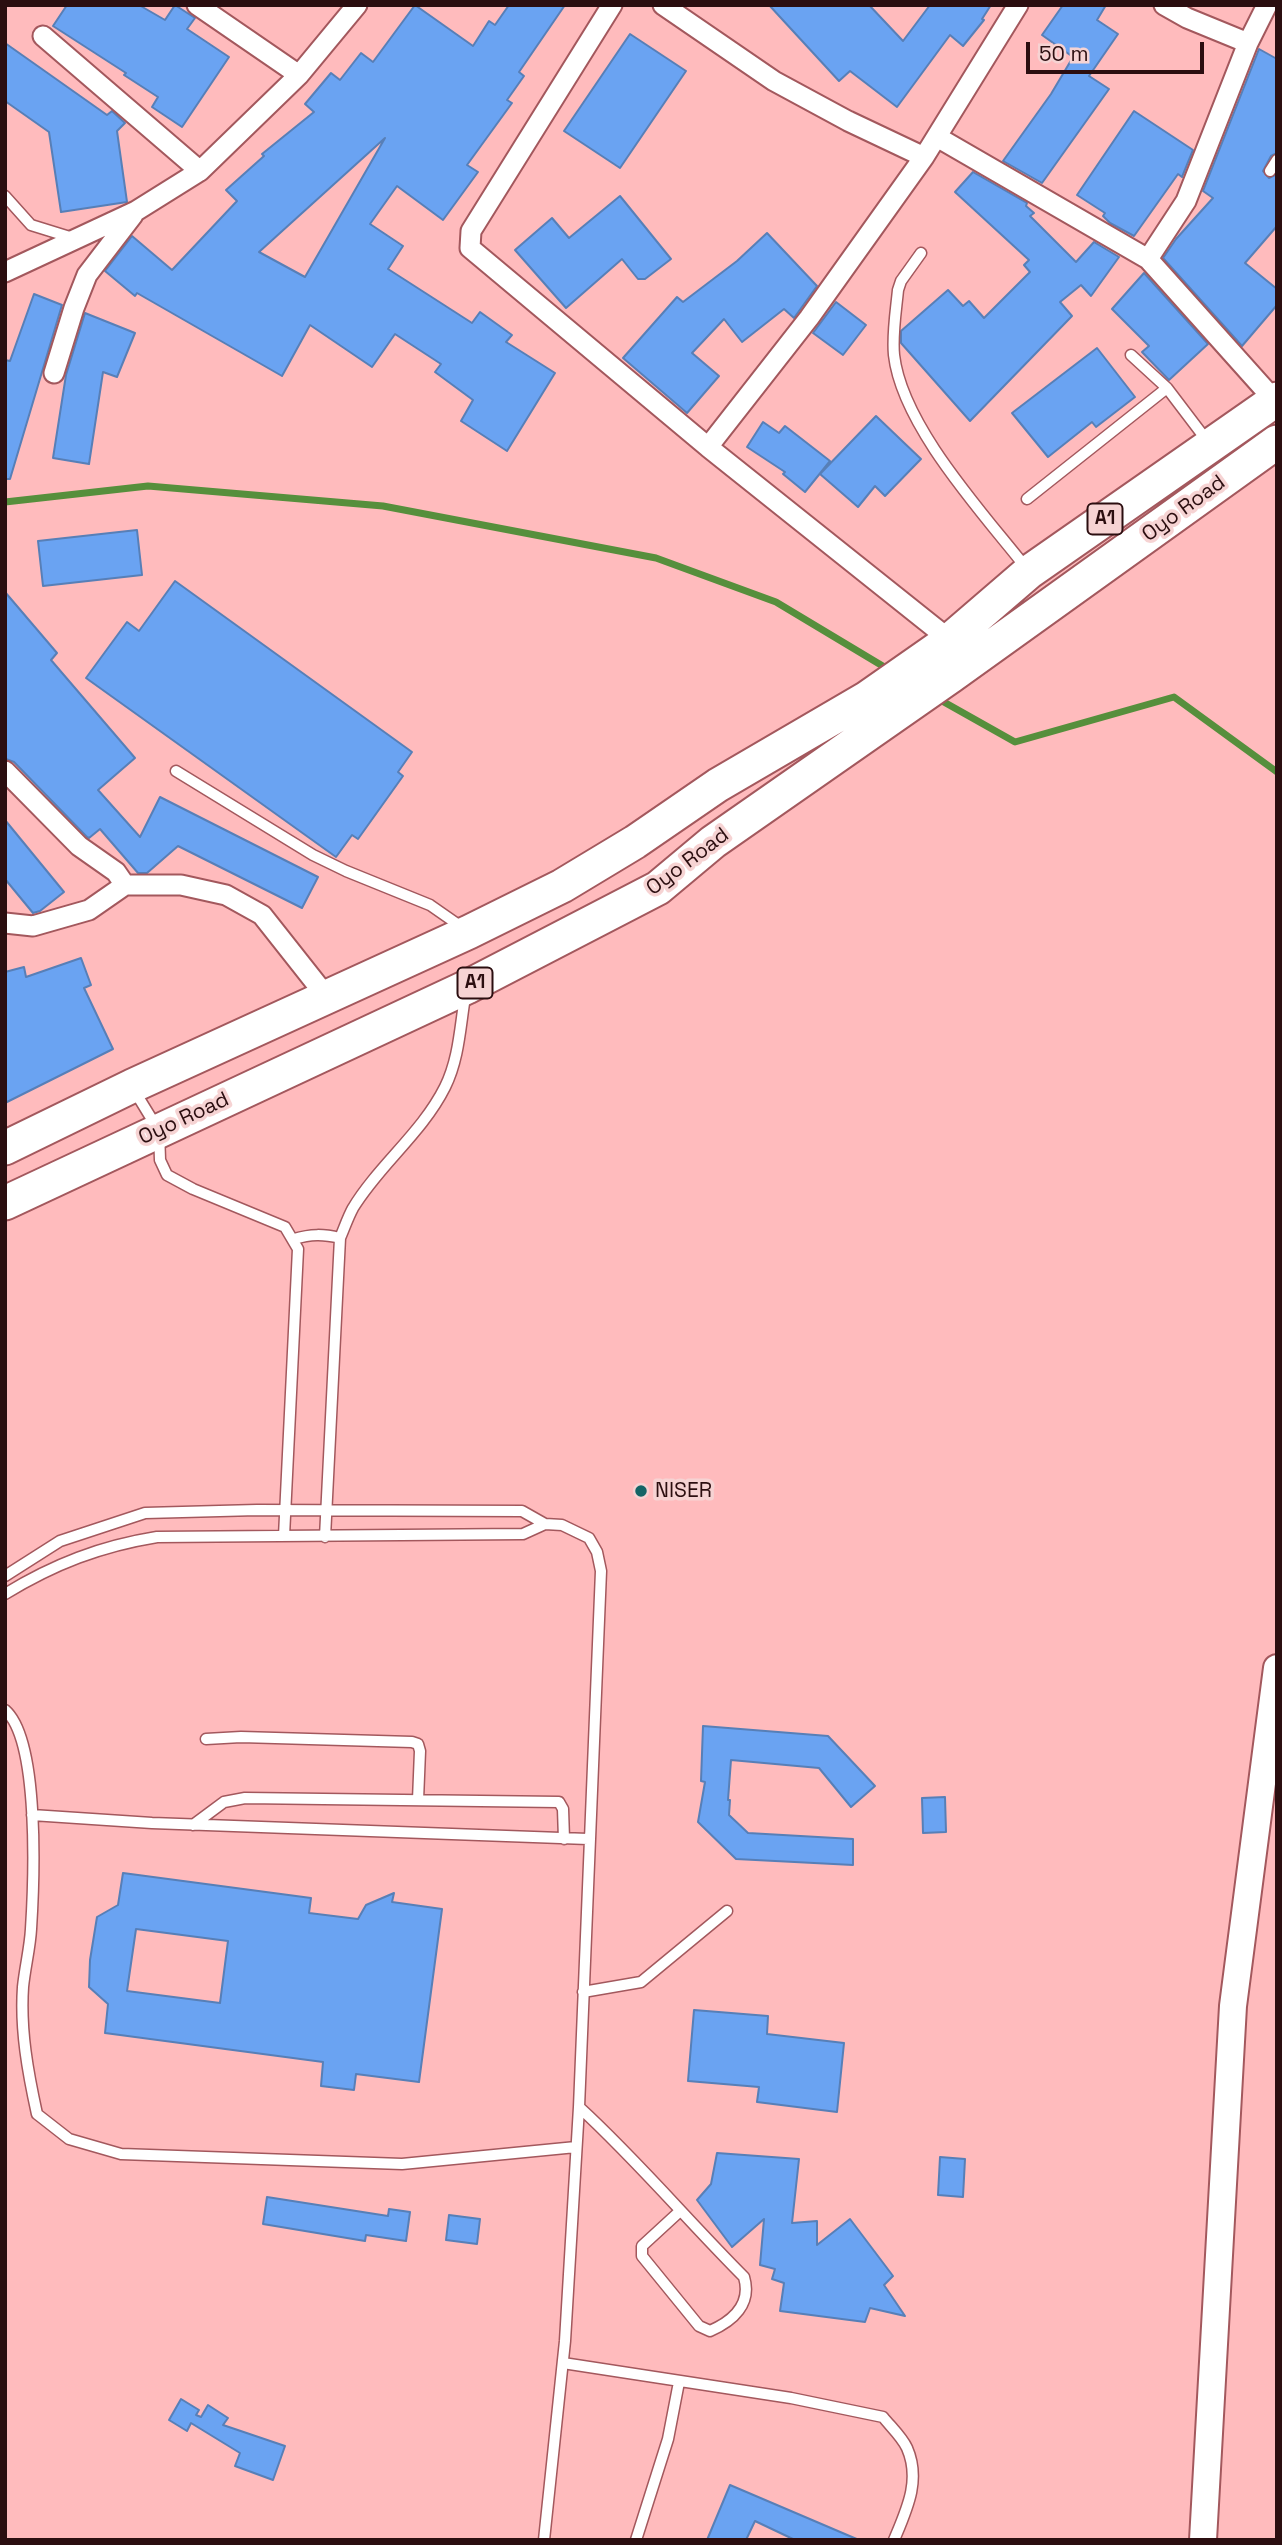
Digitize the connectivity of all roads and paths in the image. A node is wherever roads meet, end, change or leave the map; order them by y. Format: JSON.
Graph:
{"nodes":[{"id":1,"x":197,"y":5,"type":"edge"},
{"id":2,"x":357,"y":5,"type":"edge"},
{"id":3,"x":612,"y":5,"type":"edge"},
{"id":4,"x":663,"y":5,"type":"edge"},
{"id":5,"x":1018,"y":5,"type":"edge"},
{"id":6,"x":1164,"y":5,"type":"edge"},
{"id":7,"x":1267,"y":5,"type":"edge"},
{"id":8,"x":43,"y":36,"type":"dead end"},
{"id":9,"x":1248,"y":43,"type":"junction"},
{"id":10,"x":299,"y":75,"type":"junction"},
{"id":11,"x":937,"y":137,"type":"junction"},
{"id":12,"x":924,"y":158,"type":"junction"},
{"id":13,"x":1277,"y":160,"type":"edge"},
{"id":14,"x":200,"y":171,"type":"junction"},
{"id":15,"x":1269,"y":171,"type":"dead end"},
{"id":16,"x":5,"y":196,"type":"edge"},
{"id":17,"x":136,"y":211,"type":"junction"},
{"id":18,"x":76,"y":239,"type":"junction"},
{"id":19,"x":921,"y":253,"type":"dead end"},
{"id":20,"x":1148,"y":259,"type":"junction"},
{"id":21,"x":5,"y":272,"type":"edge"},
{"id":22,"x":1131,"y":355,"type":"dead end"},
{"id":23,"x":54,"y":373,"type":"dead end"},
{"id":24,"x":1167,"y":388,"type":"junction"},
{"id":25,"x":1276,"y":400,"type":"edge"},
{"id":26,"x":1277,"y":442,"type":"edge"},
{"id":27,"x":1211,"y":446,"type":"junction"},
{"id":28,"x":708,"y":447,"type":"junction"},
{"id":29,"x":1027,"y":499,"type":"dead end"},
{"id":30,"x":1029,"y":572,"type":"junction"},
{"id":31,"x":947,"y":654,"type":"junction"},
{"id":32,"x":5,"y":771,"type":"edge"},
{"id":33,"x":176,"y":771,"type":"dead end"},
{"id":34,"x":125,"y":885,"type":"junction"},
{"id":35,"x":5,"y":923,"type":"edge"},
{"id":36,"x":469,"y":932,"type":"junction"},
{"id":37,"x":467,"y":987,"type":"junction"},
{"id":38,"x":326,"y":996,"type":"junction"},
{"id":39,"x":132,"y":1086,"type":"junction"},
{"id":40,"x":159,"y":1132,"type":"junction"},
{"id":41,"x":5,"y":1148,"type":"edge"},
{"id":42,"x":5,"y":1203,"type":"edge"},
{"id":43,"x":340,"y":1238,"type":"junction"},
{"id":44,"x":294,"y":1239,"type":"junction"},
{"id":45,"x":284,"y":1511,"type":"junction"},
{"id":46,"x":325,"y":1511,"type":"junction"},
{"id":47,"x":545,"y":1524,"type":"junction"},
{"id":48,"x":284,"y":1536,"type":"junction"},
{"id":49,"x":325,"y":1537,"type":"junction"},
{"id":50,"x":5,"y":1576,"type":"edge"},
{"id":51,"x":5,"y":1594,"type":"edge"},
{"id":52,"x":1277,"y":1668,"type":"edge"},
{"id":53,"x":5,"y":1710,"type":"edge"},
{"id":54,"x":206,"y":1739,"type":"dead end"},
{"id":55,"x":418,"y":1800,"type":"junction"},
{"id":56,"x":32,"y":1815,"type":"junction"},
{"id":57,"x":193,"y":1825,"type":"junction"},
{"id":58,"x":564,"y":1839,"type":"junction"},
{"id":59,"x":588,"y":1839,"type":"junction"},
{"id":60,"x":727,"y":1911,"type":"dead end"},
{"id":61,"x":583,"y":1992,"type":"junction"},
{"id":62,"x":579,"y":2107,"type":"junction"},
{"id":63,"x":576,"y":2147,"type":"junction"},
{"id":64,"x":679,"y":2212,"type":"junction"},
{"id":65,"x":563,"y":2363,"type":"junction"},
{"id":66,"x":679,"y":2382,"type":"junction"},
{"id":67,"x":544,"y":2540,"type":"edge"},
{"id":68,"x":636,"y":2540,"type":"edge"},
{"id":69,"x":894,"y":2540,"type":"edge"},
{"id":70,"x":1203,"y":2540,"type":"edge"}],
"edges":[{"from":1,"to":10,"type":"street"},
{"from":2,"to":10,"type":"street"},
{"from":3,"to":28,"type":"street"},
{"from":4,"to":12,"type":"street"},
{"from":5,"to":11,"type":"street"},
{"from":6,"to":9,"type":"street"},
{"from":7,"to":9,"type":"street"},
{"from":8,"to":14,"type":"street"},
{"from":9,"to":20,"type":"street"},
{"from":10,"to":14,"type":"street"},
{"from":11,"to":12,"type":"street"},
{"from":11,"to":20,"type":"street"},
{"from":12,"to":28,"type":"street"},
{"from":13,"to":15,"type":"lane"},
{"from":14,"to":17,"type":"street"},
{"from":16,"to":18,"type":"lane"},
{"from":17,"to":18,"type":"street"},
{"from":17,"to":23,"type":"street"},
{"from":18,"to":21,"type":"street"},
{"from":19,"to":30,"type":"lane"},
{"from":20,"to":25,"type":"street"},
{"from":22,"to":24,"type":"lane"},
{"from":24,"to":27,"type":"lane"},
{"from":24,"to":29,"type":"lane"},
{"from":25,"to":27,"type":"highway","name":"Oyo Road","number":"A1"},
{"from":26,"to":31,"type":"highway","name":"Oyo Road","number":"A1"},
{"from":27,"to":30,"type":"highway","name":"Oyo Road","number":"A1"},
{"from":28,"to":31,"type":"street"},
{"from":30,"to":31,"type":"highway","name":"Oyo Road","number":"A1"},
{"from":31,"to":36,"type":"highway","name":"Oyo Road","number":"A1"},
{"from":31,"to":37,"type":"highway","name":"Oyo Road","number":"A1"},
{"from":32,"to":34,"type":"street"},
{"from":33,"to":36,"type":"lane"},
{"from":34,"to":35,"type":"street"},
{"from":34,"to":38,"type":"street"},
{"from":36,"to":38,"type":"highway","name":"Oyo Road","number":"A1"},
{"from":37,"to":40,"type":"highway","name":"Oyo Road","number":"A1"},
{"from":37,"to":43,"type":"lane"},
{"from":38,"to":39,"type":"highway","name":"Oyo Road","number":"A1"},
{"from":39,"to":40,"type":"lane"},
{"from":39,"to":41,"type":"highway","name":"Oyo Road","number":"A1"},
{"from":40,"to":42,"type":"highway","name":"Oyo Road","number":"A1"},
{"from":40,"to":44,"type":"lane"},
{"from":43,"to":44,"type":"lane"},
{"from":43,"to":46,"type":"lane"},
{"from":44,"to":45,"type":"lane"},
{"from":45,"to":46,"type":"lane"},
{"from":45,"to":48,"type":"lane"},
{"from":45,"to":50,"type":"lane"},
{"from":46,"to":47,"type":"lane"},
{"from":46,"to":49,"type":"lane"},
{"from":47,"to":49,"type":"lane"},
{"from":47,"to":59,"type":"lane"},
{"from":48,"to":49,"type":"lane"},
{"from":48,"to":51,"type":"lane"},
{"from":52,"to":70,"type":"street"},
{"from":53,"to":56,"type":"lane"},
{"from":54,"to":55,"type":"lane"},
{"from":55,"to":57,"type":"lane"},
{"from":55,"to":58,"type":"lane"},
{"from":56,"to":57,"type":"lane"},
{"from":56,"to":63,"type":"lane"},
{"from":57,"to":58,"type":"lane"},
{"from":58,"to":59,"type":"lane"},
{"from":59,"to":61,"type":"lane"},
{"from":60,"to":61,"type":"lane"},
{"from":61,"to":62,"type":"lane"},
{"from":62,"to":63,"type":"lane"},
{"from":62,"to":64,"type":"lane"},
{"from":63,"to":65,"type":"lane"},
{"from":64,"to":64,"type":"lane"},
{"from":65,"to":66,"type":"lane"},
{"from":65,"to":67,"type":"lane"},
{"from":66,"to":68,"type":"lane"},
{"from":66,"to":69,"type":"lane"}]}
